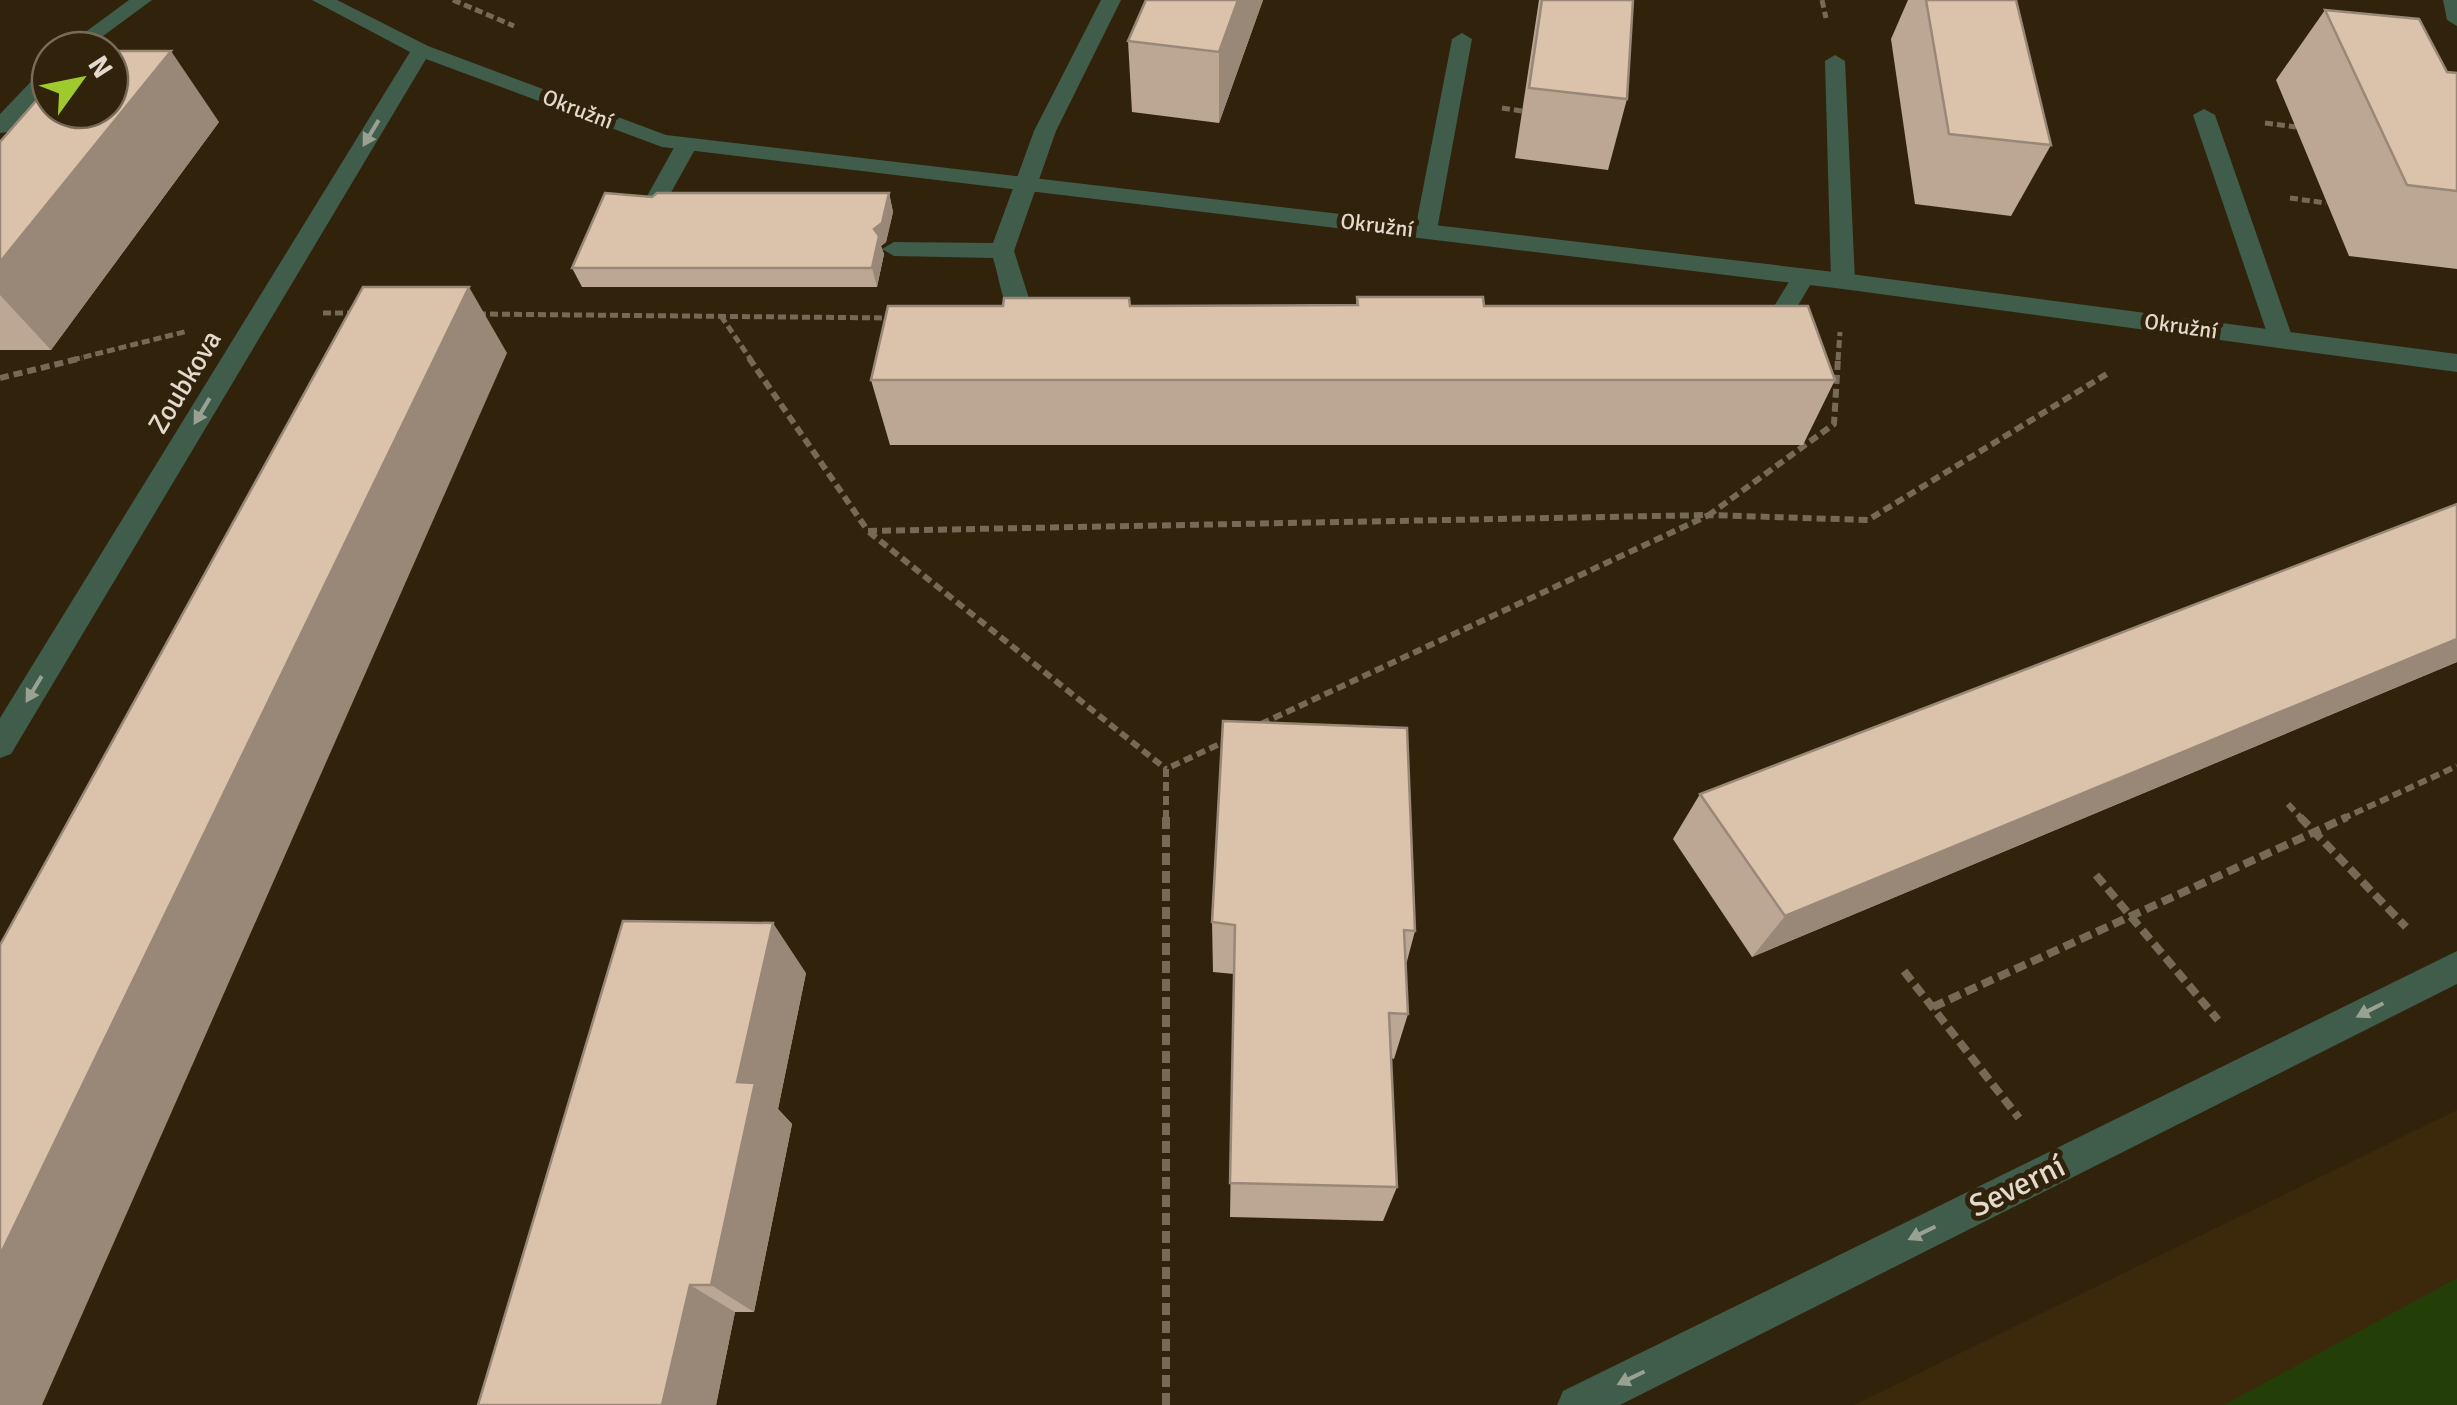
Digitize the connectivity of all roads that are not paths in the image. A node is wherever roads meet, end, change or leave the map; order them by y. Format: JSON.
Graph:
{"nodes":[{"id":1,"x":142,"y":0,"type":"edge"},
{"id":2,"x":322,"y":0,"type":"edge"},
{"id":3,"x":1112,"y":0,"type":"edge"},
{"id":4,"x":2452,"y":0,"type":"edge"},
{"id":5,"x":2457,"y":20,"type":"edge"},
{"id":6,"x":99,"y":30,"type":"edge"},
{"id":7,"x":1462,"y":39,"type":"dead end"},
{"id":8,"x":421,"y":50,"type":"junction"},
{"id":9,"x":1835,"y":61,"type":"dead end"},
{"id":10,"x":30,"y":95,"type":"edge"},
{"id":11,"x":2204,"y":114,"type":"dead end"},
{"id":12,"x":0,"y":127,"type":"edge"},
{"id":13,"x":687,"y":144,"type":"junction"},
{"id":14,"x":1022,"y":184,"type":"junction"},
{"id":15,"x":652,"y":207,"type":"edge"},
{"id":16,"x":1426,"y":230,"type":"junction"},
{"id":17,"x":894,"y":249,"type":"dead end"},
{"id":18,"x":1002,"y":251,"type":"junction"},
{"id":19,"x":1802,"y":277,"type":"junction"},
{"id":20,"x":1843,"y":281,"type":"junction"},
{"id":21,"x":1063,"y":320,"type":"edge"},
{"id":22,"x":1747,"y":338,"type":"edge"},
{"id":23,"x":2281,"y":340,"type":"junction"},
{"id":24,"x":2457,"y":363,"type":"edge"},
{"id":25,"x":0,"y":746,"type":"edge"},
{"id":26,"x":2452,"y":969,"type":"edge"},
{"id":27,"x":1577,"y":1405,"type":"edge"}],
"edges":[{"from":1,"to":6,"type":"street"},
{"from":2,"to":8,"type":"street","name":"Okružní"},
{"from":3,"to":14,"type":"street"},
{"from":4,"to":5,"type":"street"},
{"from":7,"to":16,"type":"street"},
{"from":8,"to":13,"type":"street","name":"Okružní"},
{"from":8,"to":25,"type":"street","name":"Zoubkova","one_way":true},
{"from":9,"to":20,"type":"street"},
{"from":10,"to":12,"type":"street"},
{"from":11,"to":23,"type":"street"},
{"from":13,"to":14,"type":"street","name":"Okružní"},
{"from":13,"to":15,"type":"street"},
{"from":14,"to":16,"type":"street","name":"Okružní"},
{"from":14,"to":18,"type":"street"},
{"from":16,"to":19,"type":"street","name":"Okružní"},
{"from":17,"to":18,"type":"street"},
{"from":18,"to":21,"type":"street"},
{"from":19,"to":20,"type":"street","name":"Okružní"},
{"from":19,"to":22,"type":"street"},
{"from":20,"to":23,"type":"street","name":"Okružní"},
{"from":23,"to":24,"type":"street","name":"Okružní"},
{"from":26,"to":27,"type":"street","name":"Severní","one_way":true}]}
